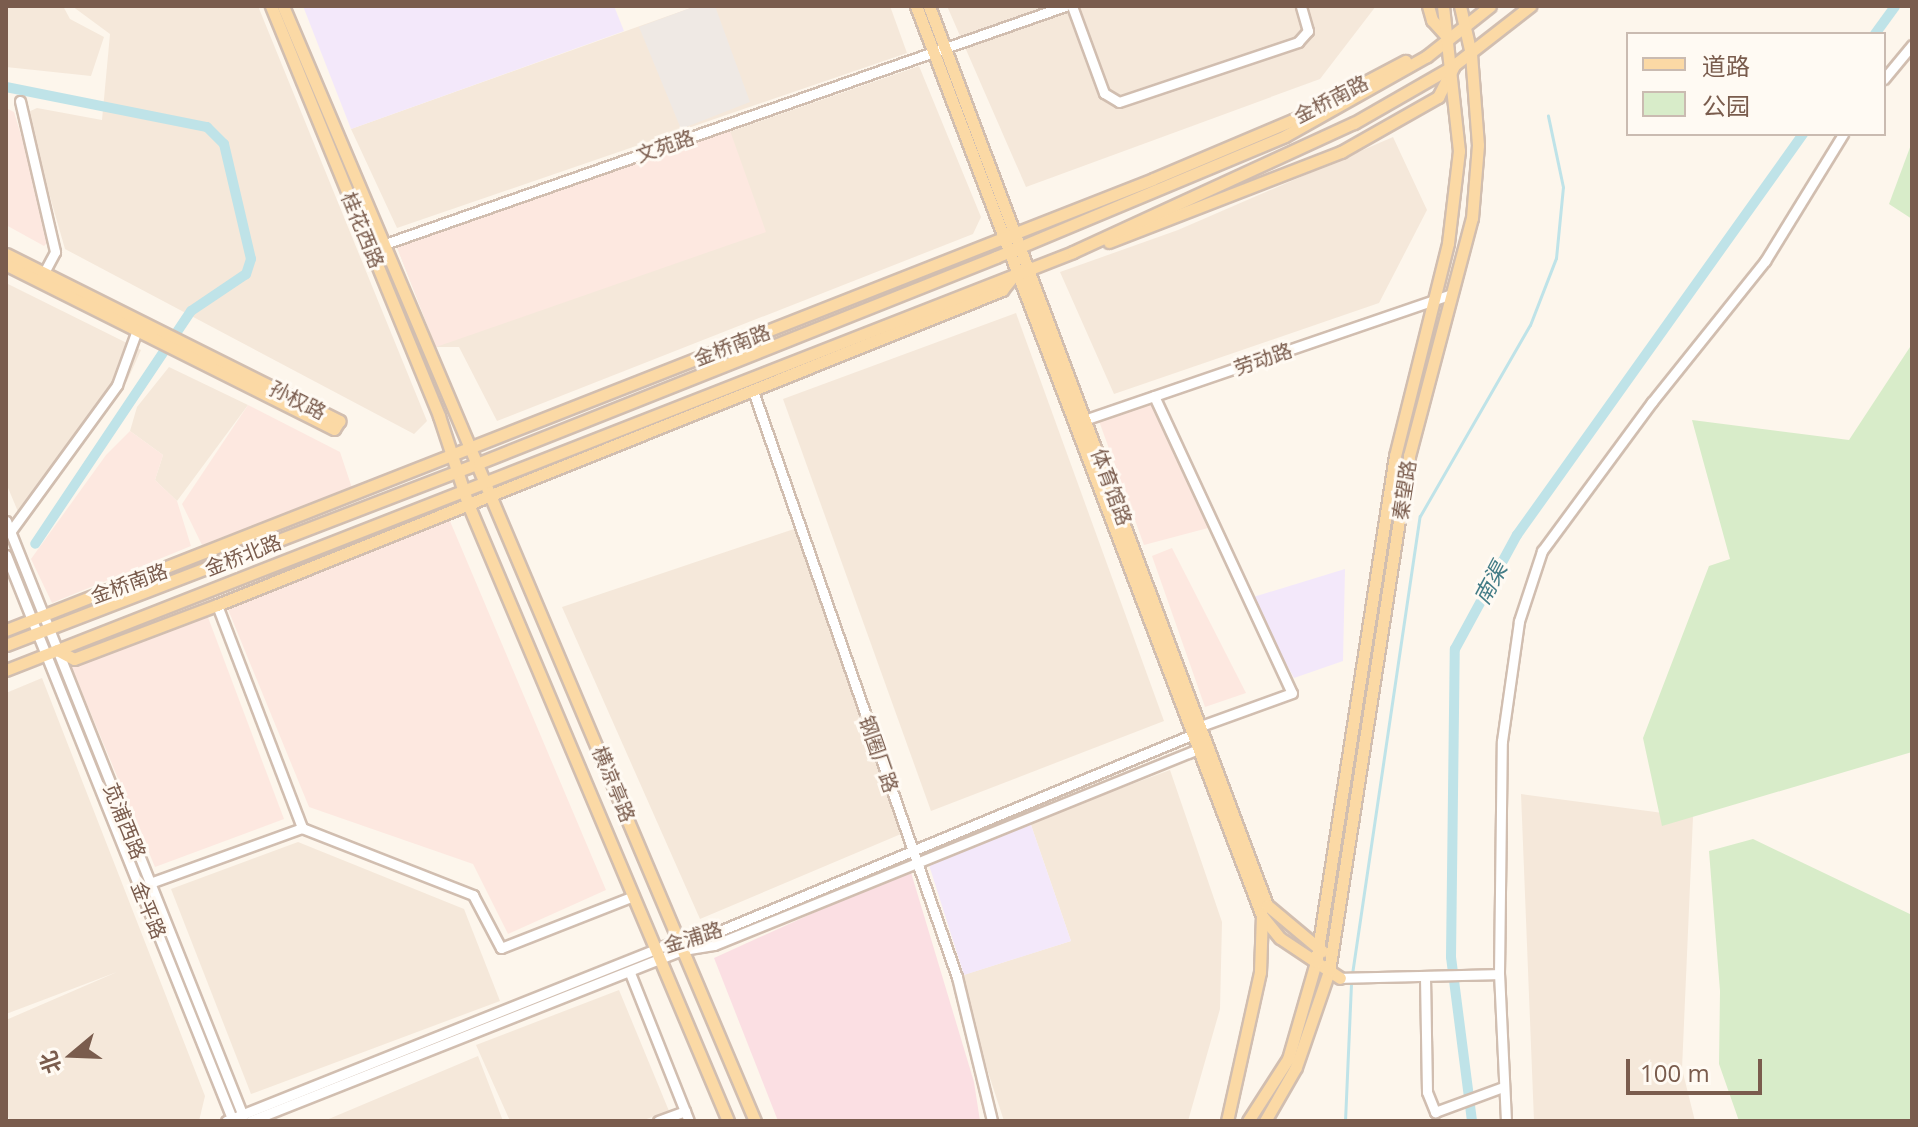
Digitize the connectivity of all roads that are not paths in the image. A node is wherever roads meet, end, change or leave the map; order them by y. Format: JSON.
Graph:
{"nodes":[{"id":1,"x":271,"y":6,"type":"edge"},
{"id":2,"x":283,"y":6,"type":"edge"},
{"id":3,"x":916,"y":6,"type":"edge"},
{"id":4,"x":929,"y":6,"type":"edge"},
{"id":5,"x":1065,"y":6,"type":"edge"},
{"id":6,"x":1072,"y":6,"type":"edge"},
{"id":7,"x":1301,"y":6,"type":"edge"},
{"id":8,"x":1428,"y":6,"type":"edge"},
{"id":9,"x":1443,"y":6,"type":"edge"},
{"id":10,"x":1460,"y":6,"type":"edge"},
{"id":11,"x":1468,"y":6,"type":"edge"},
{"id":12,"x":1490,"y":6,"type":"edge"},
{"id":13,"x":1530,"y":6,"type":"edge"},
{"id":14,"x":1466,"y":26,"type":"junction"},
{"id":15,"x":1448,"y":38,"type":"junction"},
{"id":16,"x":1912,"y":45,"type":"edge"},
{"id":17,"x":939,"y":49,"type":"junction"},
{"id":18,"x":1471,"y":54,"type":"junction"},
{"id":19,"x":1453,"y":66,"type":"junction"},
{"id":20,"x":1886,"y":77,"type":"edge"},
{"id":21,"x":20,"y":101,"type":"dead end"},
{"id":22,"x":1842,"y":136,"type":"edge"},
{"id":23,"x":1012,"y":240,"type":"junction"},
{"id":24,"x":385,"y":244,"type":"junction"},
{"id":25,"x":1073,"y":252,"type":"junction"},
{"id":26,"x":6,"y":254,"type":"edge"},
{"id":27,"x":6,"y":265,"type":"edge"},
{"id":28,"x":1023,"y":268,"type":"junction"},
{"id":29,"x":44,"y":273,"type":"junction"},
{"id":30,"x":1449,"y":295,"type":"junction"},
{"id":31,"x":1434,"y":300,"type":"junction"},
{"id":32,"x":145,"y":331,"type":"junction"},
{"id":33,"x":758,"y":335,"type":"junction"},
{"id":34,"x":785,"y":341,"type":"junction"},
{"id":35,"x":841,"y":341,"type":"junction"},
{"id":36,"x":179,"y":346,"type":"junction"},
{"id":37,"x":822,"y":362,"type":"junction"},
{"id":38,"x":753,"y":391,"type":"junction"},
{"id":39,"x":1154,"y":396,"type":"junction"},
{"id":40,"x":1082,"y":421,"type":"junction"},
{"id":41,"x":472,"y":447,"type":"junction"},
{"id":42,"x":452,"y":455,"type":"junction"},
{"id":43,"x":479,"y":463,"type":"junction"},
{"id":44,"x":457,"y":471,"type":"junction"},
{"id":45,"x":487,"y":481,"type":"junction"},
{"id":46,"x":464,"y":490,"type":"junction"},
{"id":47,"x":492,"y":494,"type":"junction"},
{"id":48,"x":468,"y":504,"type":"junction"},
{"id":49,"x":6,"y":521,"type":"edge"},
{"id":50,"x":10,"y":532,"type":"junction"},
{"id":51,"x":6,"y":555,"type":"edge"},
{"id":52,"x":142,"y":580,"type":"junction"},
{"id":53,"x":171,"y":583,"type":"junction"},
{"id":54,"x":217,"y":605,"type":"junction"},
{"id":55,"x":40,"y":623,"type":"junction"},
{"id":56,"x":6,"y":630,"type":"edge"},
{"id":57,"x":6,"y":645,"type":"edge"},
{"id":58,"x":52,"y":652,"type":"junction"},
{"id":59,"x":6,"y":670,"type":"edge"},
{"id":60,"x":1199,"y":730,"type":"junction"},
{"id":61,"x":1204,"y":746,"type":"junction"},
{"id":62,"x":302,"y":828,"type":"junction"},
{"id":63,"x":913,"y":850,"type":"junction"},
{"id":64,"x":917,"y":862,"type":"junction"},
{"id":65,"x":150,"y":883,"type":"junction"},
{"id":66,"x":631,"y":897,"type":"junction"},
{"id":67,"x":1264,"y":910,"type":"junction"},
{"id":68,"x":680,"y":945,"type":"junction"},
{"id":69,"x":1319,"y":949,"type":"junction"},
{"id":70,"x":656,"y":955,"type":"junction"},
{"id":71,"x":1316,"y":962,"type":"junction"},
{"id":72,"x":1330,"y":964,"type":"junction"},
{"id":73,"x":630,"y":973,"type":"junction"},
{"id":74,"x":1499,"y":974,"type":"junction"},
{"id":75,"x":1430,"y":977,"type":"junction"},
{"id":76,"x":1342,"y":978,"type":"joint"},
{"id":77,"x":1503,"y":1087,"type":"junction"},
{"id":78,"x":687,"y":1116,"type":"edge"},
{"id":79,"x":238,"y":1119,"type":"edge"},
{"id":80,"x":658,"y":1121,"type":"edge"},
{"id":81,"x":728,"y":1121,"type":"edge"},
{"id":82,"x":755,"y":1121,"type":"edge"},
{"id":83,"x":992,"y":1121,"type":"edge"},
{"id":84,"x":1227,"y":1121,"type":"edge"},
{"id":85,"x":1248,"y":1121,"type":"edge"},
{"id":86,"x":1265,"y":1121,"type":"edge"},
{"id":87,"x":1506,"y":1121,"type":"edge"}],
"edges":[{"from":1,"to":42,"type":"main road","name":"桂花西路"},
{"from":2,"to":24,"type":"main road","name":"桂花西路"},
{"from":3,"to":17,"type":"main road","name":"体育馆路"},
{"from":4,"to":17,"type":"main road","name":"体育馆路"},
{"from":5,"to":17,"type":"street","name":"文苑路"},
{"from":6,"to":7,"type":"street"},
{"from":8,"to":15,"type":"main road","name":"秦望路"},
{"from":9,"to":15,"type":"main road","name":"秦望路"},
{"from":10,"to":14,"type":"main road","name":"秦望路"},
{"from":11,"to":14,"type":"main road","name":"秦望路"},
{"from":12,"to":14,"type":"main road","name":"金桥南路"},
{"from":13,"to":18,"type":"main road","name":"金桥南路"},
{"from":14,"to":15,"type":"main road","name":"金桥南路"},
{"from":14,"to":18,"type":"main road","name":"秦望路"},
{"from":15,"to":19,"type":"main road","name":"秦望路"},
{"from":15,"to":23,"type":"main road","name":"金桥南路"},
{"from":16,"to":20,"type":"street"},
{"from":17,"to":23,"type":"main road","name":"体育馆路"},
{"from":17,"to":24,"type":"street","name":"文苑路"},
{"from":18,"to":19,"type":"main road","name":"金桥南路"},
{"from":18,"to":30,"type":"main road","name":"秦望路"},
{"from":19,"to":25,"type":"main road","name":"金桥南路"},
{"from":19,"to":25,"type":"main road","name":"金桥南路"},
{"from":19,"to":31,"type":"main road","name":"秦望路"},
{"from":21,"to":29,"type":"street"},
{"from":22,"to":74,"type":"street"},
{"from":23,"to":28,"type":"main road","name":"体育馆路"},
{"from":23,"to":33,"type":"main road","name":"金桥南路"},
{"from":23,"to":34,"type":"main road","name":"金桥南路"},
{"from":24,"to":41,"type":"main road","name":"桂花西路"},
{"from":25,"to":28,"type":"main road","name":"金桥南路"},
{"from":26,"to":29,"type":"main road","name":"孙权路"},
{"from":27,"to":32,"type":"main road","name":"孙权路"},
{"from":28,"to":35,"type":"main road","name":"金桥南路"},
{"from":28,"to":37,"type":"main road","name":"金桥南路"},
{"from":28,"to":40,"type":"main road","name":"体育馆路"},
{"from":29,"to":32,"type":"main road","name":"孙权路"},
{"from":30,"to":31,"type":"street","name":"劳动路"},
{"from":30,"to":72,"type":"main road","name":"秦望路"},
{"from":31,"to":39,"type":"street","name":"劳动路"},
{"from":31,"to":69,"type":"main road","name":"秦望路"},
{"from":32,"to":36,"type":"main road","name":"孙权路"},
{"from":32,"to":50,"type":"street"},
{"from":33,"to":34,"type":"main road"},
{"from":33,"to":41,"type":"main road","name":"金桥南路"},
{"from":34,"to":43,"type":"main road","name":"金桥南路"},
{"from":35,"to":37,"type":"main road"},
{"from":35,"to":45,"type":"main road","name":"金桥南路"},
{"from":36,"to":36,"type":"main road","name":"孙权路"},
{"from":37,"to":38,"type":"main road","name":"金桥南路"},
{"from":38,"to":47,"type":"main road","name":"金桥南路"},
{"from":38,"to":63,"type":"street","name":"钢圈厂路"},
{"from":39,"to":40,"type":"street","name":"劳动路"},
{"from":39,"to":60,"type":"street","name":"金浦路"},
{"from":40,"to":60,"type":"main road","name":"体育馆路"},
{"from":41,"to":42,"type":"main road","name":"金桥南路"},
{"from":41,"to":43,"type":"main road","name":"横凉亭路"},
{"from":42,"to":44,"type":"main road","name":"横凉亭路"},
{"from":42,"to":52,"type":"main road","name":"金桥南路"},
{"from":43,"to":44,"type":"main road","name":"金桥北路"},
{"from":43,"to":45,"type":"main road","name":"横凉亭路"},
{"from":44,"to":46,"type":"main road","name":"横凉亭路"},
{"from":44,"to":53,"type":"main road","name":"金桥北路"},
{"from":45,"to":46,"type":"main road","name":"金桥北路"},
{"from":45,"to":47,"type":"main road","name":"横凉亭路"},
{"from":46,"to":48,"type":"main road","name":"横凉亭路"},
{"from":46,"to":58,"type":"main road","name":"金桥北路"},
{"from":47,"to":48,"type":"main road","name":"金桥南路"},
{"from":47,"to":68,"type":"main road","name":"横凉亭路"},
{"from":48,"to":54,"type":"main road","name":"金桥北路"},
{"from":48,"to":66,"type":"main road","name":"横凉亭路"},
{"from":49,"to":50,"type":"street","name":"苋浦西路"},
{"from":50,"to":55,"type":"street","name":"苋浦西路"},
{"from":51,"to":55,"type":"street","name":"苋浦西路"},
{"from":52,"to":53,"type":"main road"},
{"from":52,"to":55,"type":"main road","name":"金桥南路"},
{"from":53,"to":55,"type":"main road","name":"金桥北路"},
{"from":54,"to":58,"type":"main road","name":"金桥北路"},
{"from":54,"to":62,"type":"street"},
{"from":55,"to":56,"type":"main road","name":"金桥南路"},
{"from":55,"to":57,"type":"main road","name":"金桥北路"},
{"from":55,"to":58,"type":"street","name":"苋浦西路"},
{"from":58,"to":59,"type":"main road","name":"金桥北路"},
{"from":58,"to":65,"type":"street","name":"苋浦西路"},
{"from":58,"to":79,"type":"street","name":"金平路"},
{"from":60,"to":61,"type":"main road","name":"体育馆路"},
{"from":60,"to":63,"type":"street","name":"金浦路"},
{"from":61,"to":64,"type":"street","name":"金浦路"},
{"from":61,"to":67,"type":"main road","name":"体育馆路"},
{"from":62,"to":65,"type":"street"},
{"from":62,"to":66,"type":"street"},
{"from":63,"to":64,"type":"street","name":"钢圈厂路"},
{"from":63,"to":68,"type":"street","name":"金浦路"},
{"from":64,"to":68,"type":"street","name":"金浦路"},
{"from":64,"to":83,"type":"street","name":"钢圈厂路"},
{"from":65,"to":79,"type":"street","name":"苋浦西路"},
{"from":66,"to":70,"type":"main road","name":"横凉亭路"},
{"from":67,"to":69,"type":"main road","name":"体育馆路"},
{"from":67,"to":71,"type":"main road","name":"体育馆路"},
{"from":67,"to":84,"type":"main road","name":"体育馆路"},
{"from":68,"to":70,"type":"street","name":"金浦路"},
{"from":68,"to":82,"type":"main road","name":"横凉亭路"},
{"from":69,"to":71,"type":"main road"},
{"from":69,"to":72,"type":"main road","name":"体育馆路"},
{"from":70,"to":73,"type":"street","name":"金浦路"},
{"from":70,"to":79,"type":"street","name":"金浦路"},
{"from":70,"to":81,"type":"main road","name":"横凉亭路"},
{"from":71,"to":72,"type":"main road","name":"体育馆路"},
{"from":71,"to":85,"type":"main road"},
{"from":72,"to":76,"type":"main road","name":"体育馆路"},
{"from":72,"to":86,"type":"main road"},
{"from":73,"to":78,"type":"street"},
{"from":73,"to":79,"type":"street","name":"金浦路"},
{"from":74,"to":75,"type":"street"},
{"from":74,"to":77,"type":"street"},
{"from":75,"to":76,"type":"street"},
{"from":75,"to":77,"type":"street"},
{"from":77,"to":87,"type":"street"},
{"from":78,"to":80,"type":"street"}]}
